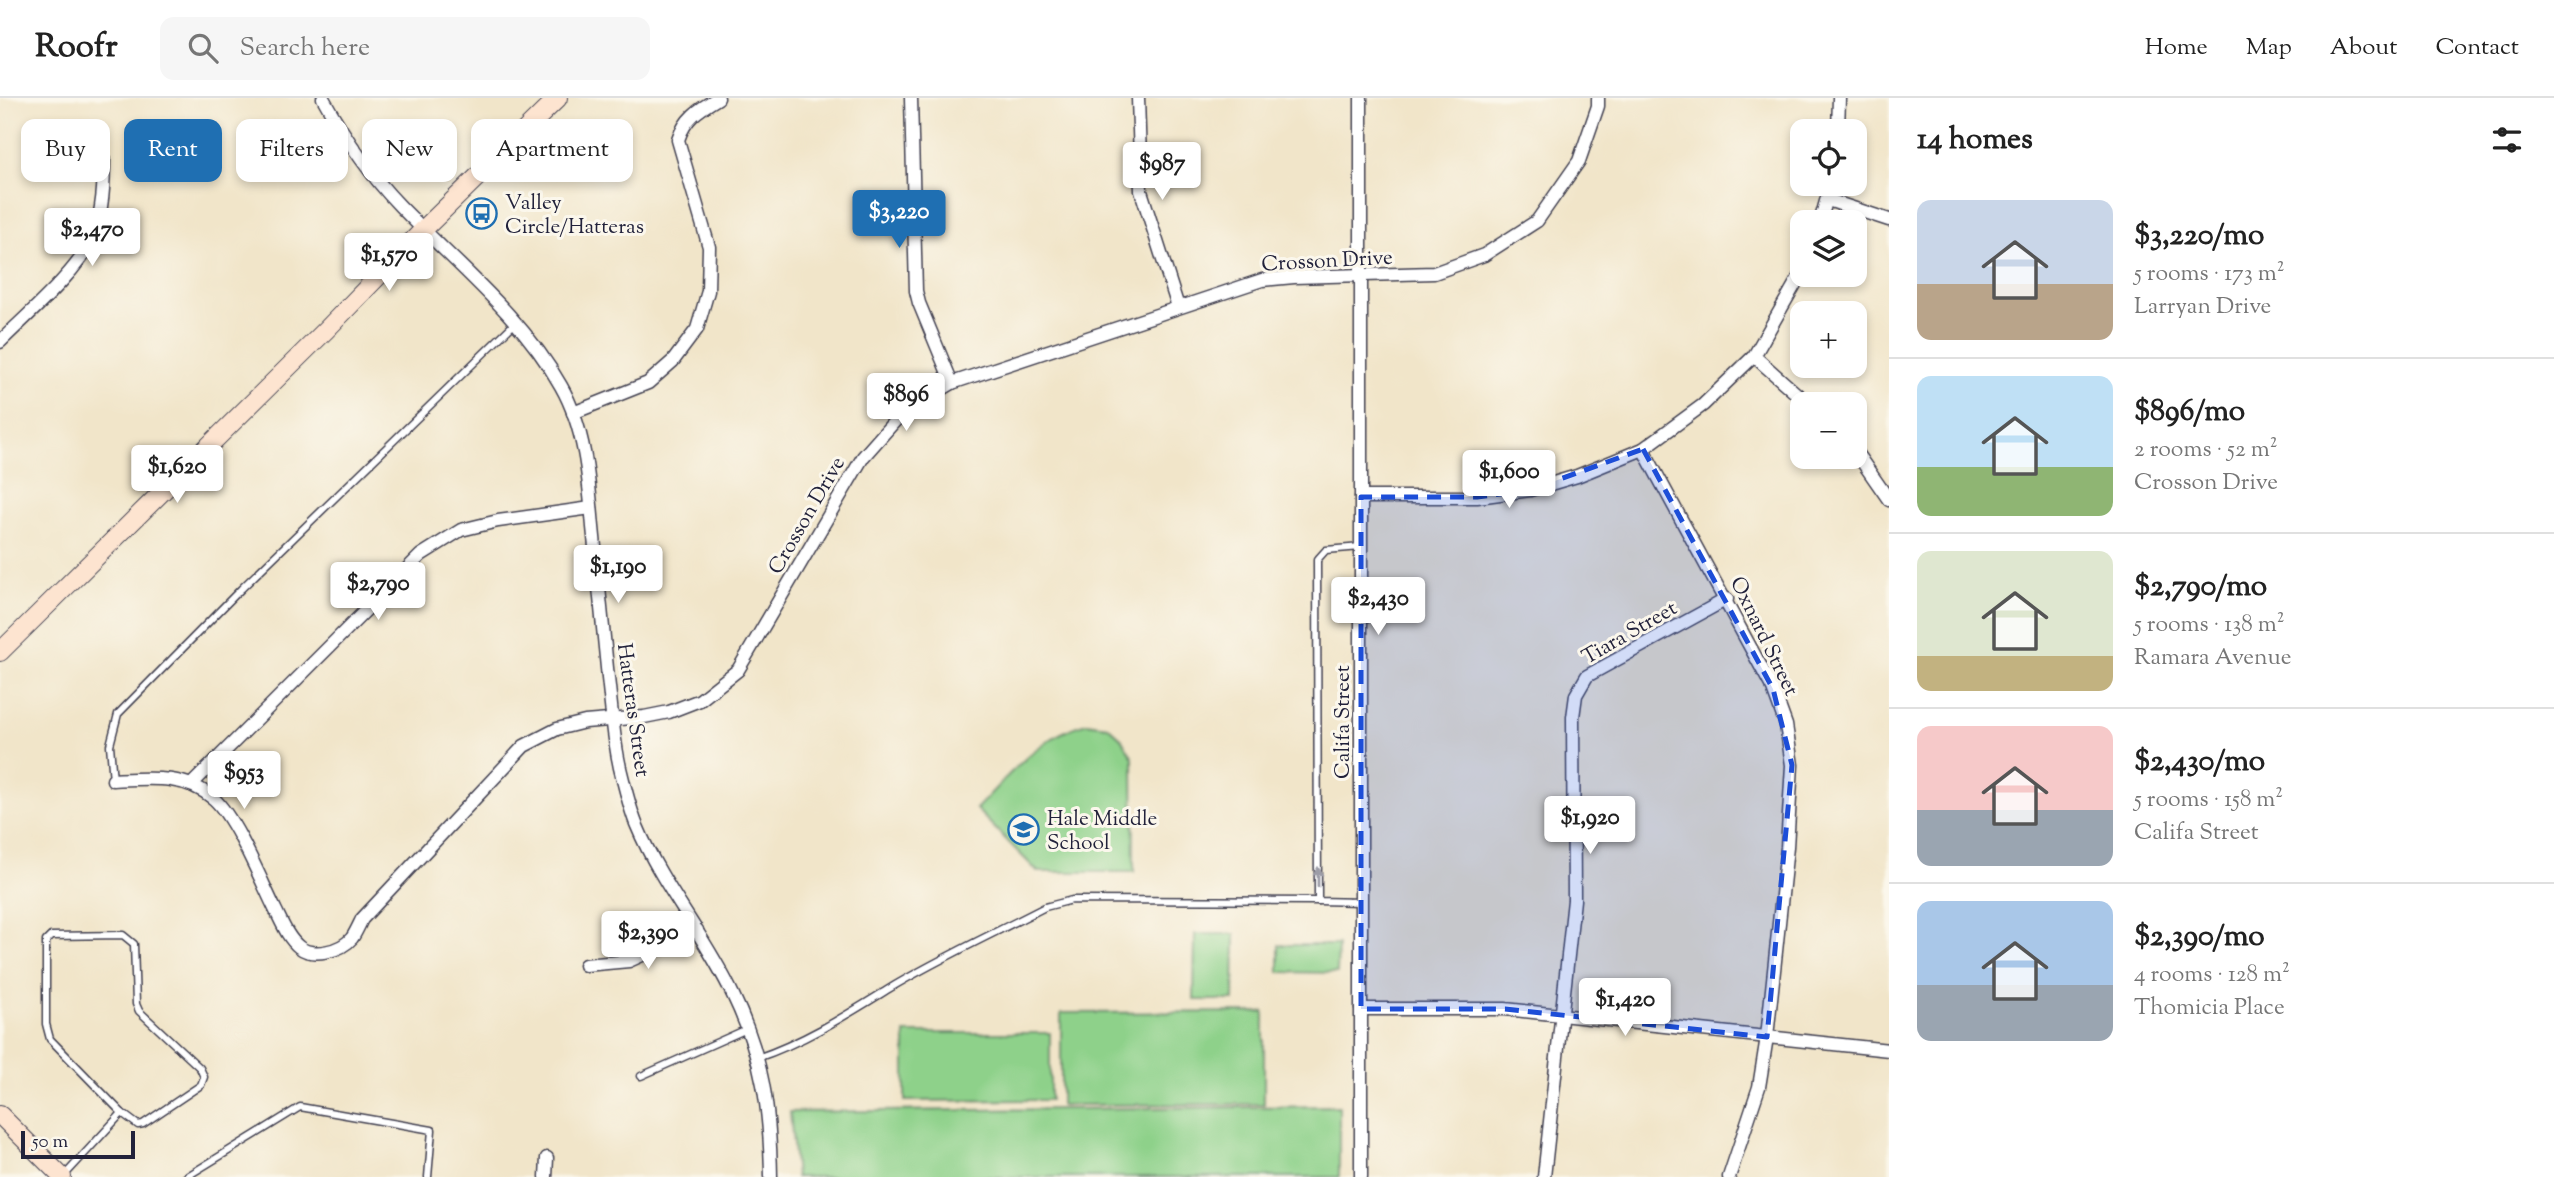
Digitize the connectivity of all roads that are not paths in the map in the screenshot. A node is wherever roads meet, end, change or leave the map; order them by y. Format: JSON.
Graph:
{"nodes":[{"id":1,"x":323,"y":98,"type":"edge"},
{"id":2,"x":558,"y":98,"type":"edge"},
{"id":3,"x":718,"y":98,"type":"edge"},
{"id":4,"x":911,"y":98,"type":"edge"},
{"id":5,"x":1138,"y":98,"type":"edge"},
{"id":6,"x":1361,"y":98,"type":"edge"},
{"id":7,"x":1598,"y":98,"type":"edge"},
{"id":8,"x":1839,"y":98,"type":"edge"},
{"id":9,"x":1838,"y":119,"type":"edge"},
{"id":10,"x":104,"y":182,"type":"edge"},
{"id":11,"x":1829,"y":196,"type":"edge"},
{"id":12,"x":1828,"y":201,"type":"junction"},
{"id":13,"x":1825,"y":210,"type":"edge"},
{"id":14,"x":1889,"y":220,"type":"edge"},
{"id":15,"x":424,"y":229,"type":"junction"},
{"id":16,"x":1362,"y":276,"type":"junction"},
{"id":17,"x":1793,"y":287,"type":"edge"},
{"id":18,"x":1178,"y":307,"type":"junction"},
{"id":19,"x":516,"y":322,"type":"junction"},
{"id":20,"x":0,"y":342,"type":"edge"},
{"id":21,"x":1754,"y":356,"type":"junction"},
{"id":22,"x":952,"y":383,"type":"junction"},
{"id":23,"x":1794,"y":392,"type":"edge"},
{"id":24,"x":573,"y":413,"type":"junction"},
{"id":25,"x":1643,"y":449,"type":"junction"},
{"id":26,"x":1867,"y":468,"type":"edge"},
{"id":27,"x":1361,"y":497,"type":"junction"},
{"id":28,"x":1889,"y":500,"type":"edge"},
{"id":29,"x":592,"y":508,"type":"junction"},
{"id":30,"x":1361,"y":547,"type":"junction"},
{"id":31,"x":1727,"y":599,"type":"junction"},
{"id":32,"x":0,"y":652,"type":"edge"},
{"id":33,"x":613,"y":719,"type":"junction"},
{"id":34,"x":113,"y":780,"type":"joint"},
{"id":35,"x":192,"y":784,"type":"junction"},
{"id":36,"x":1318,"y":901,"type":"junction"},
{"id":37,"x":1362,"y":902,"type":"junction"},
{"id":38,"x":697,"y":930,"type":"junction"},
{"id":39,"x":585,"y":965,"type":"dead end"},
{"id":40,"x":1361,"y":1009,"type":"junction"},
{"id":41,"x":1561,"y":1015,"type":"junction"},
{"id":42,"x":747,"y":1029,"type":"junction"},
{"id":43,"x":1768,"y":1037,"type":"junction"},
{"id":44,"x":1889,"y":1050,"type":"edge"},
{"id":45,"x":757,"y":1058,"type":"junction"},
{"id":46,"x":641,"y":1076,"type":"dead end"},
{"id":47,"x":122,"y":1113,"type":"junction"},
{"id":48,"x":0,"y":1115,"type":"edge"},
{"id":49,"x":548,"y":1158,"type":"dead end"},
{"id":50,"x":62,"y":1177,"type":"edge"},
{"id":51,"x":186,"y":1177,"type":"edge"},
{"id":52,"x":428,"y":1177,"type":"edge"},
{"id":53,"x":546,"y":1177,"type":"edge"},
{"id":54,"x":771,"y":1177,"type":"edge"},
{"id":55,"x":1361,"y":1177,"type":"edge"},
{"id":56,"x":1544,"y":1177,"type":"edge"},
{"id":57,"x":1729,"y":1177,"type":"edge"}],
"edges":[{"from":1,"to":15,"type":"street","name":"Hatteras Street"},
{"from":2,"to":15,"type":"main road"},
{"from":3,"to":24,"type":"street"},
{"from":4,"to":22,"type":"street"},
{"from":5,"to":18,"type":"street"},
{"from":6,"to":16,"type":"street","name":"Califa Street"},
{"from":7,"to":16,"type":"street","name":"Crosson Drive"},
{"from":8,"to":9,"type":"street"},
{"from":10,"to":20,"type":"street"},
{"from":11,"to":12,"type":"street"},
{"from":12,"to":13,"type":"street"},
{"from":12,"to":14,"type":"street"},
{"from":15,"to":19,"type":"street","name":"Hatteras Street"},
{"from":15,"to":32,"type":"main road"},
{"from":16,"to":18,"type":"street","name":"Crosson Drive"},
{"from":16,"to":27,"type":"street","name":"Califa Street"},
{"from":17,"to":21,"type":"street"},
{"from":18,"to":22,"type":"street","name":"Crosson Drive"},
{"from":19,"to":24,"type":"street","name":"Hatteras Street"},
{"from":19,"to":34,"type":"lane"},
{"from":21,"to":23,"type":"street"},
{"from":21,"to":25,"type":"street"},
{"from":22,"to":33,"type":"street","name":"Crosson Drive"},
{"from":24,"to":29,"type":"street","name":"Hatteras Street"},
{"from":25,"to":27,"type":"street"},
{"from":25,"to":31,"type":"street","name":"Oxnard Street"},
{"from":26,"to":28,"type":"street"},
{"from":27,"to":30,"type":"street","name":"Califa Street"},
{"from":29,"to":33,"type":"street","name":"Hatteras Street"},
{"from":29,"to":35,"type":"street"},
{"from":36,"to":30,"type":"lane","one_way":true},
{"from":30,"to":37,"type":"street","name":"Califa Street"},
{"from":31,"to":41,"type":"street","name":"Tiara Street"},
{"from":31,"to":43,"type":"street","name":"Oxnard Street"},
{"from":33,"to":35,"type":"street","name":"Crosson Drive"},
{"from":33,"to":38,"type":"street","name":"Hatteras Street"},
{"from":34,"to":35,"type":"street"},
{"from":36,"to":37,"type":"lane"},
{"from":36,"to":45,"type":"lane"},
{"from":37,"to":40,"type":"street","name":"Califa Street"},
{"from":38,"to":39,"type":"street"},
{"from":38,"to":42,"type":"street","name":"Hatteras Street"},
{"from":40,"to":41,"type":"street"},
{"from":40,"to":55,"type":"street","name":"Califa Street"},
{"from":41,"to":43,"type":"street"},
{"from":41,"to":56,"type":"street","name":"Tiara Street"},
{"from":42,"to":45,"type":"street","name":"Hatteras Street"},
{"from":42,"to":46,"type":"lane"},
{"from":43,"to":44,"type":"street"},
{"from":43,"to":57,"type":"street","name":"Oxnard Street"},
{"from":45,"to":54,"type":"street","name":"Hatteras Street"},
{"from":47,"to":47,"type":"lane"},
{"from":47,"to":50,"type":"lane"},
{"from":48,"to":50,"type":"main road"},
{"from":49,"to":53,"type":"street"},
{"from":51,"to":52,"type":"lane"}]}
